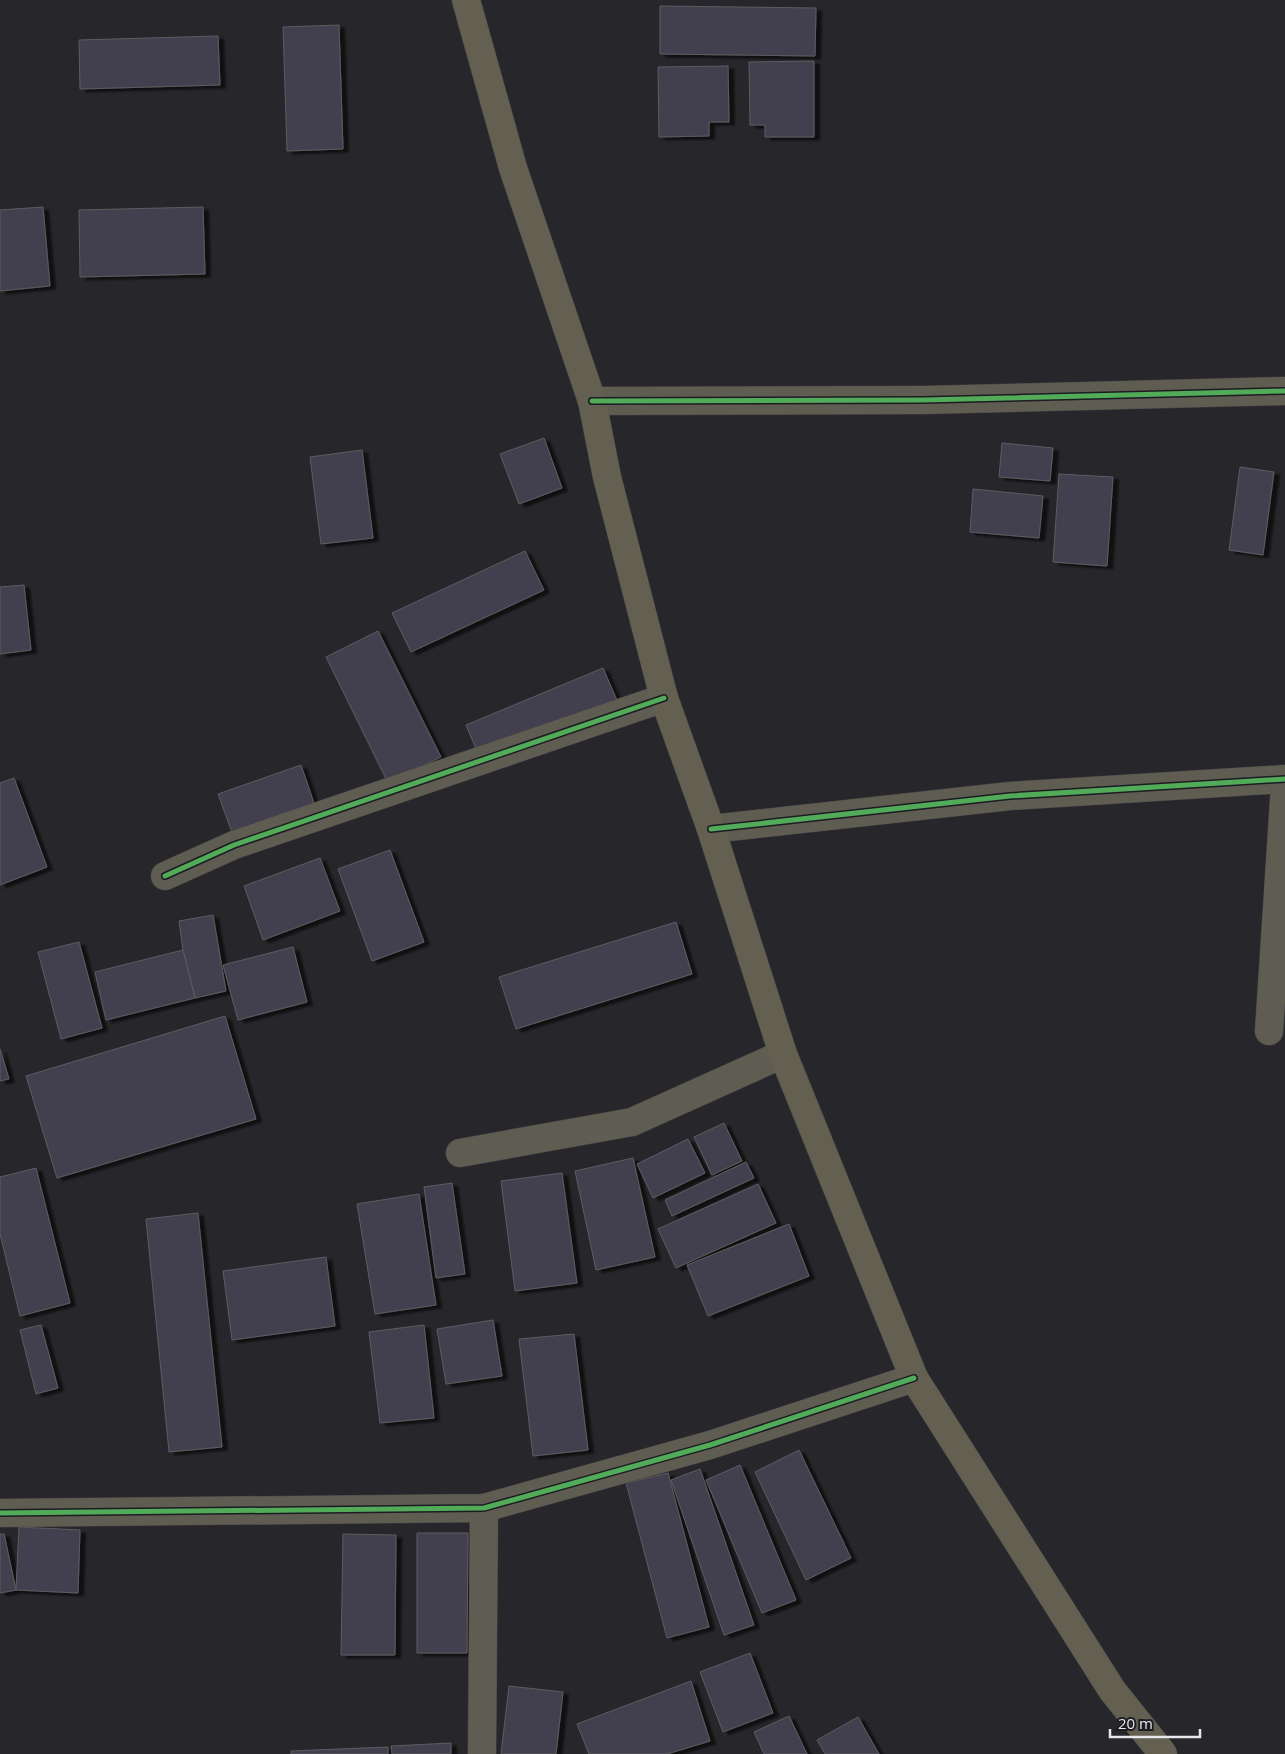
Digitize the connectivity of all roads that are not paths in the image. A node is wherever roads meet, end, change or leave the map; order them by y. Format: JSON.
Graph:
{"nodes":[{"id":1,"x":466,"y":0,"type":"edge"},
{"id":2,"x":1285,"y":391,"type":"edge"},
{"id":3,"x":592,"y":401,"type":"junction"},
{"id":4,"x":664,"y":698,"type":"junction"},
{"id":5,"x":1285,"y":779,"type":"edge"},
{"id":6,"x":1285,"y":785,"type":"edge"},
{"id":7,"x":711,"y":829,"type":"junction"},
{"id":8,"x":165,"y":876,"type":"dead end"},
{"id":9,"x":1269,"y":1031,"type":"dead end"},
{"id":10,"x":783,"y":1054,"type":"junction"},
{"id":11,"x":460,"y":1153,"type":"dead end"},
{"id":12,"x":914,"y":1378,"type":"junction"},
{"id":13,"x":484,"y":1508,"type":"junction"},
{"id":14,"x":0,"y":1513,"type":"edge"},
{"id":15,"x":482,"y":1754,"type":"edge"},
{"id":16,"x":1162,"y":1754,"type":"edge"}],
"edges":[{"from":1,"to":3,"type":"main road"},
{"from":2,"to":3,"type":"street"},
{"from":3,"to":4,"type":"main road"},
{"from":4,"to":7,"type":"main road"},
{"from":4,"to":8,"type":"street"},
{"from":5,"to":7,"type":"street"},
{"from":6,"to":9,"type":"street"},
{"from":7,"to":10,"type":"main road"},
{"from":10,"to":11,"type":"street"},
{"from":10,"to":12,"type":"main road"},
{"from":12,"to":13,"type":"street"},
{"from":12,"to":16,"type":"main road"},
{"from":13,"to":14,"type":"street"},
{"from":13,"to":15,"type":"street"}]}
